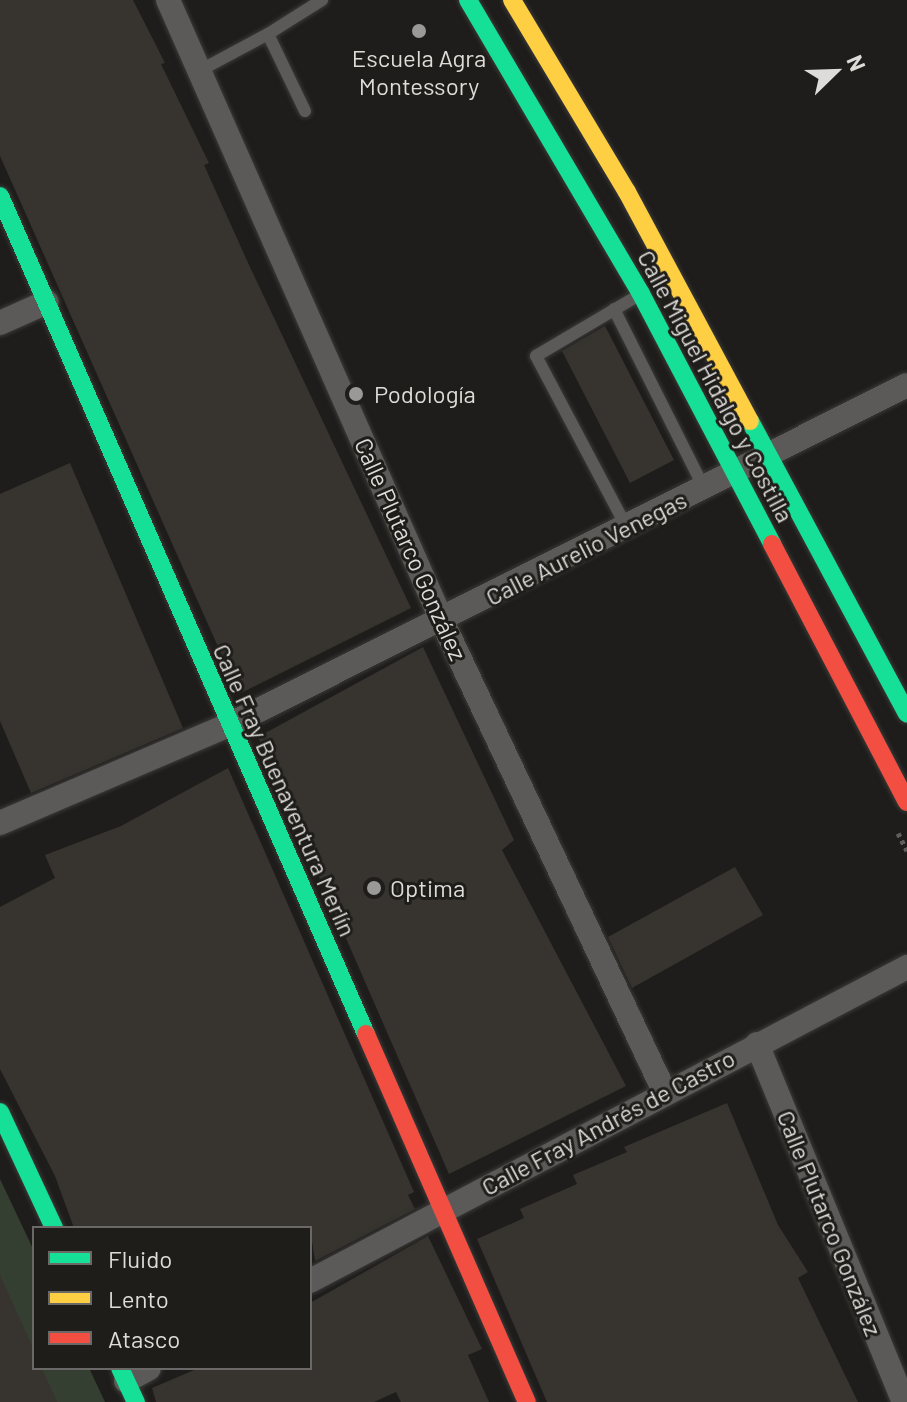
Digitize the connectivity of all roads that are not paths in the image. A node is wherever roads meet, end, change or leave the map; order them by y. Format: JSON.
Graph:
{"nodes":[{"id":1,"x":168,"y":0,"type":"edge"},
{"id":2,"x":322,"y":0,"type":"edge"},
{"id":3,"x":468,"y":0,"type":"edge"},
{"id":4,"x":512,"y":0,"type":"edge"},
{"id":5,"x":268,"y":34,"type":"junction"},
{"id":6,"x":199,"y":71,"type":"junction"},
{"id":7,"x":305,"y":111,"type":"dead end"},
{"id":8,"x":0,"y":196,"type":"edge"},
{"id":9,"x":641,"y":294,"type":"junction"},
{"id":10,"x":47,"y":302,"type":"junction"},
{"id":11,"x":614,"y":309,"type":"junction"},
{"id":12,"x":0,"y":323,"type":"edge"},
{"id":13,"x":907,"y":385,"type":"edge"},
{"id":14,"x":769,"y":457,"type":"junction"},
{"id":15,"x":735,"y":474,"type":"junction"},
{"id":16,"x":704,"y":488,"type":"junction"},
{"id":17,"x":626,"y":526,"type":"junction"},
{"id":18,"x":442,"y":621,"type":"junction"},
{"id":19,"x":907,"y":714,"type":"edge"},
{"id":20,"x":229,"y":725,"type":"junction"},
{"id":21,"x":907,"y":802,"type":"edge"},
{"id":22,"x":0,"y":823,"type":"edge"},
{"id":23,"x":907,"y":967,"type":"edge"},
{"id":24,"x":757,"y":1044,"type":"junction"},
{"id":25,"x":665,"y":1093,"type":"junction"},
{"id":26,"x":0,"y":1112,"type":"edge"},
{"id":27,"x":443,"y":1208,"type":"junction"},
{"id":28,"x":53,"y":1226,"type":"edge"},
{"id":29,"x":312,"y":1280,"type":"edge"},
{"id":30,"x":146,"y":1370,"type":"edge"},
{"id":31,"x":127,"y":1384,"type":"edge"},
{"id":32,"x":527,"y":1402,"type":"edge"},
{"id":33,"x":904,"y":1402,"type":"edge"}],
"edges":[{"from":1,"to":6,"type":"street","name":"Calle Plutarco González"},
{"from":2,"to":5,"type":"lane"},
{"from":3,"to":9,"type":"main road","name":"Calle Miguel Hidalgo y Costilla"},
{"from":4,"to":14,"type":"main road","name":"Calle Miguel Hidalgo y Costilla"},
{"from":5,"to":6,"type":"lane"},
{"from":5,"to":7,"type":"lane"},
{"from":6,"to":18,"type":"street","name":"Calle Plutarco González"},
{"from":8,"to":10,"type":"main road","name":"Calle Fray Buenaventura Merlín"},
{"from":9,"to":11,"type":"lane"},
{"from":9,"to":15,"type":"main road","name":"Calle Miguel Hidalgo y Costilla"},
{"from":10,"to":12,"type":"street"},
{"from":10,"to":20,"type":"main road","name":"Calle Fray Buenaventura Merlín"},
{"from":11,"to":16,"type":"lane"},
{"from":11,"to":17,"type":"lane"},
{"from":13,"to":14,"type":"street","name":"Calle Aurelio Venegas"},
{"from":14,"to":15,"type":"street","name":"Calle Aurelio Venegas"},
{"from":14,"to":19,"type":"main road","name":"Calle Miguel Hidalgo y Costilla"},
{"from":15,"to":16,"type":"street","name":"Calle Aurelio Venegas"},
{"from":15,"to":21,"type":"main road","name":"Calle Miguel Hidalgo y Costilla"},
{"from":16,"to":17,"type":"street","name":"Calle Aurelio Venegas"},
{"from":17,"to":18,"type":"street","name":"Calle Aurelio Venegas"},
{"from":18,"to":20,"type":"street","name":"Calle Aurelio Venegas"},
{"from":18,"to":25,"type":"street","name":"Calle Plutarco González"},
{"from":20,"to":22,"type":"street","name":"Calle Aurelio Venegas"},
{"from":20,"to":27,"type":"main road","name":"Calle Fray Buenaventura Merlín"},
{"from":23,"to":24,"type":"street","name":"Calle Fray Andrés de Castro"},
{"from":24,"to":25,"type":"street","name":"Calle Fray Andrés de Castro"},
{"from":24,"to":33,"type":"street","name":"Calle Plutarco González"},
{"from":25,"to":27,"type":"street","name":"Calle Fray Andrés de Castro"},
{"from":26,"to":28,"type":"main road"},
{"from":27,"to":29,"type":"street","name":"Calle Fray Andrés de Castro"},
{"from":27,"to":32,"type":"main road","name":"Calle Fray Buenaventura Merlín"},
{"from":30,"to":31,"type":"street"}]}
